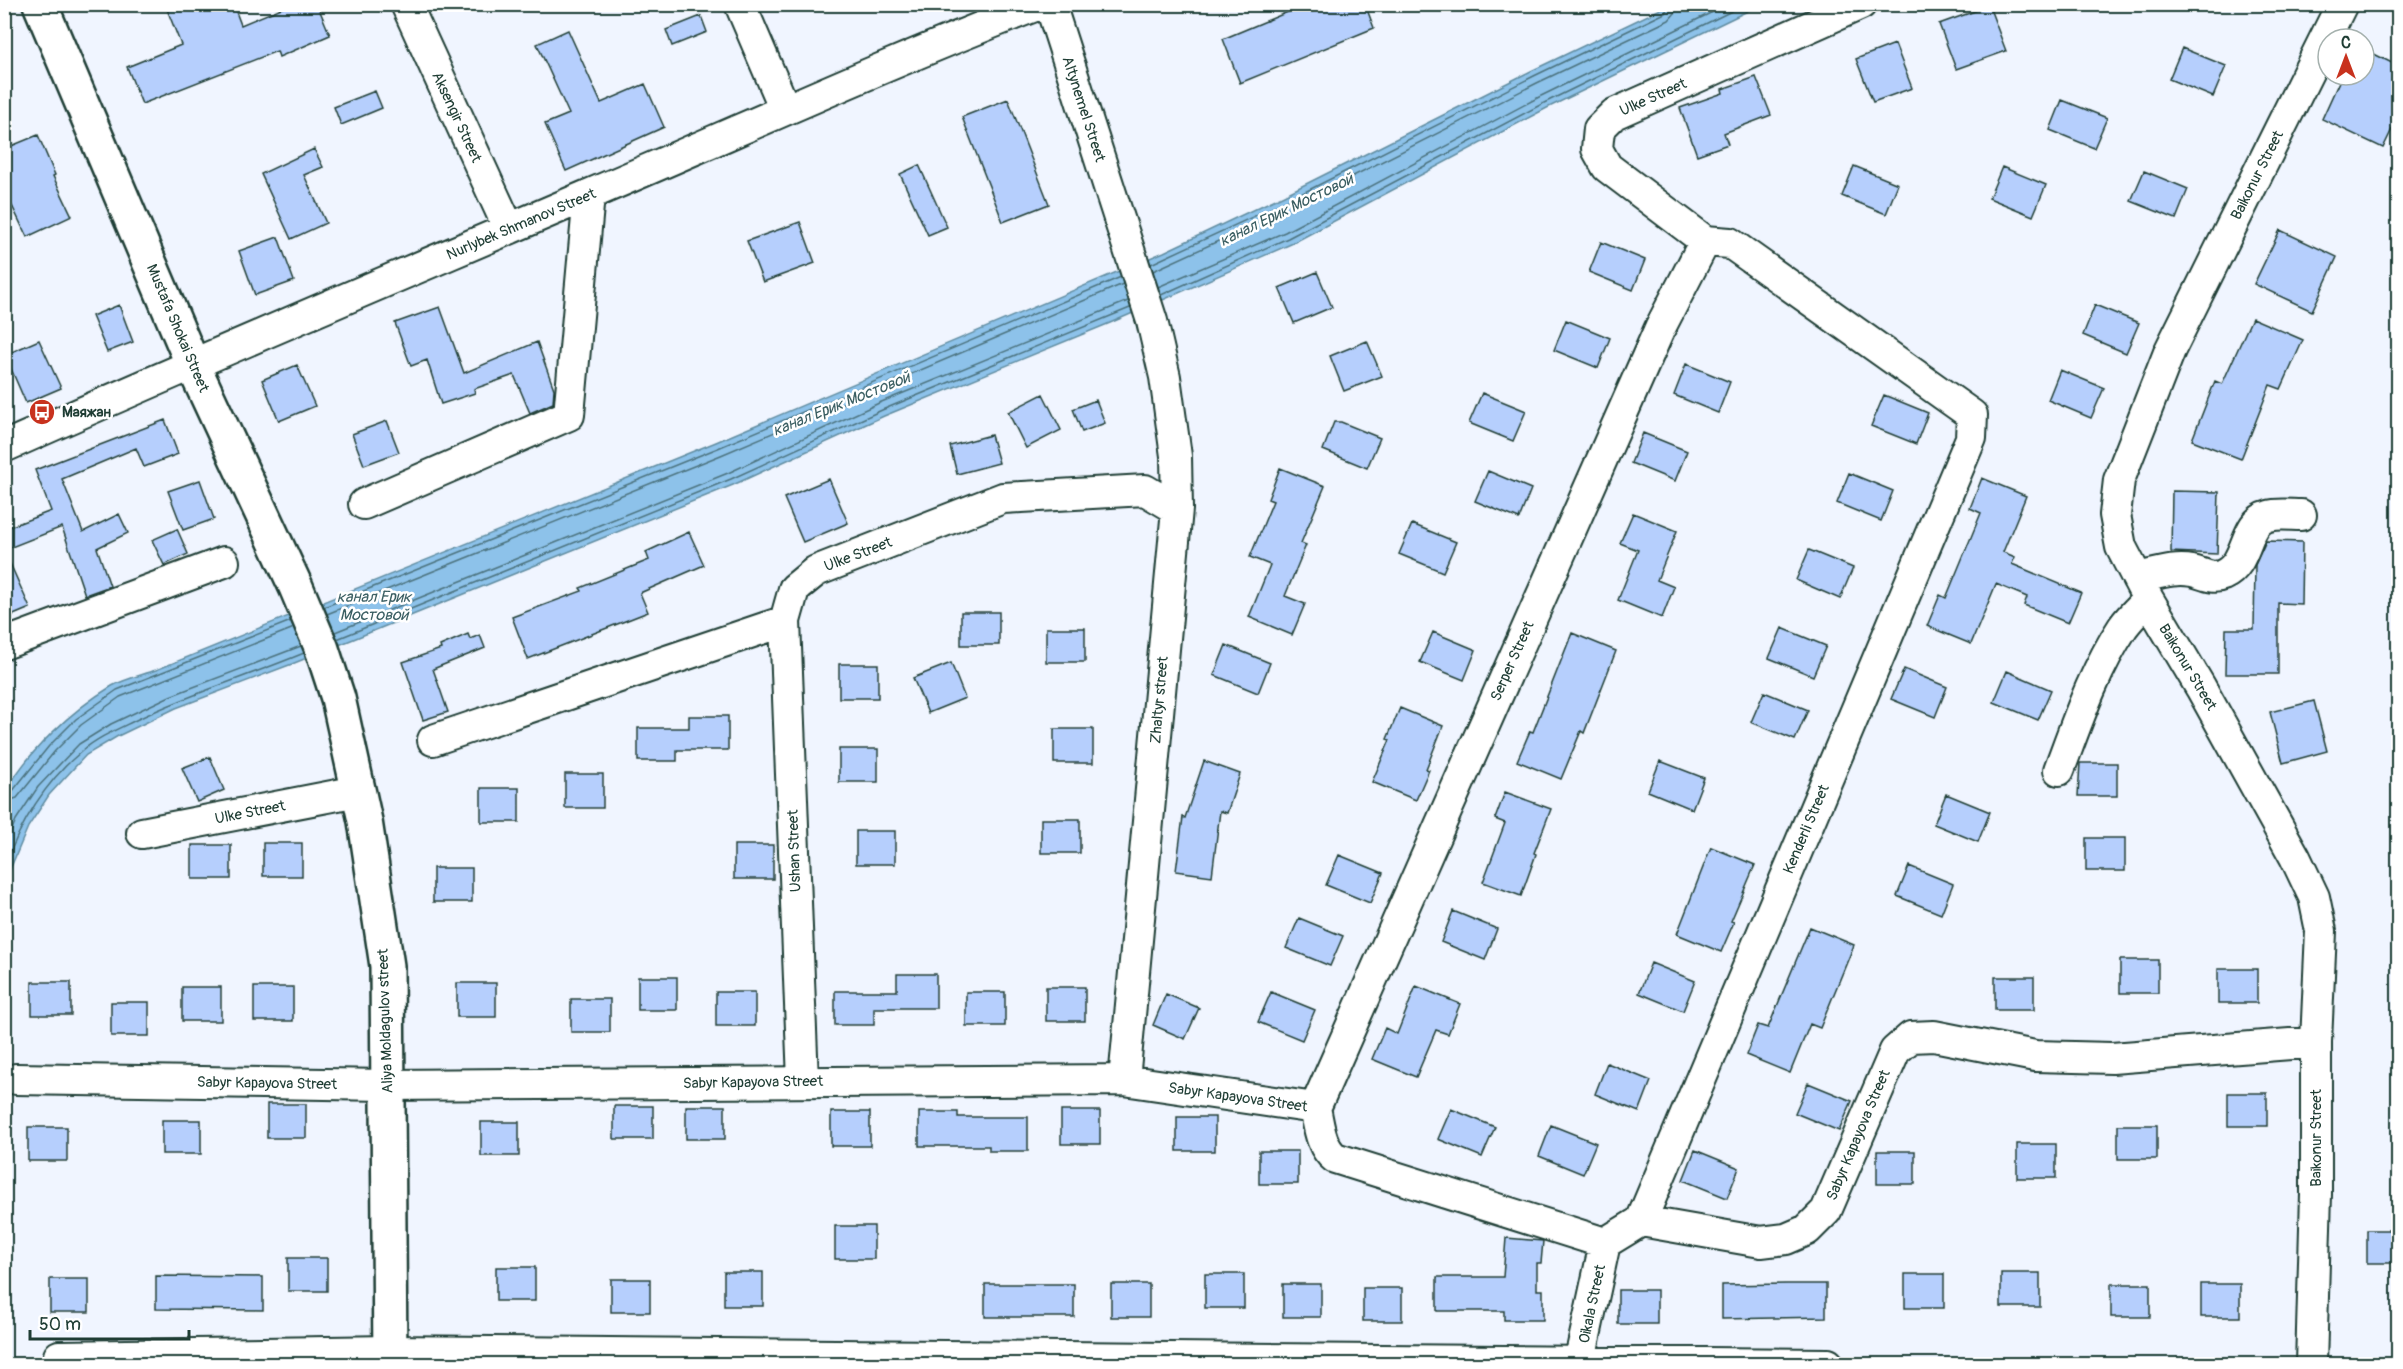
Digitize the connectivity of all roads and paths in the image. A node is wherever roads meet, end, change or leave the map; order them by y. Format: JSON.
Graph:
{"nodes":[{"id":1,"x":40,"y":4,"type":"edge"},
{"id":2,"x":406,"y":4,"type":"edge"},
{"id":3,"x":740,"y":4,"type":"edge"},
{"id":4,"x":1040,"y":4,"type":"edge"},
{"id":5,"x":1050,"y":4,"type":"edge"},
{"id":6,"x":1861,"y":4,"type":"edge"},
{"id":7,"x":2343,"y":4,"type":"edge"},
{"id":8,"x":785,"y":109,"type":"junction"},
{"id":9,"x":590,"y":195,"type":"junction"},
{"id":10,"x":509,"y":229,"type":"junction"},
{"id":11,"x":1718,"y":242,"type":"junction"},
{"id":12,"x":1152,"y":321,"type":"joint"},
{"id":13,"x":192,"y":363,"type":"junction"},
{"id":14,"x":1971,"y":438,"type":"joint"},
{"id":15,"x":4,"y":447,"type":"edge"},
{"id":16,"x":364,"y":504,"type":"dead end"},
{"id":17,"x":1177,"y":508,"type":"junction"},
{"id":18,"x":2301,"y":515,"type":"dead end"},
{"id":19,"x":224,"y":562,"type":"dead end"},
{"id":20,"x":2142,"y":589,"type":"junction"},
{"id":21,"x":785,"y":621,"type":"junction"},
{"id":22,"x":4,"y":644,"type":"edge"},
{"id":23,"x":322,"y":649,"type":"joint"},
{"id":24,"x":434,"y":740,"type":"dead end"},
{"id":25,"x":2059,"y":770,"type":"dead end"},
{"id":26,"x":358,"y":791,"type":"junction"},
{"id":27,"x":142,"y":833,"type":"dead end"},
{"id":28,"x":2316,"y":1042,"type":"junction"},
{"id":29,"x":16,"y":1079,"type":"dead end"},
{"id":30,"x":1124,"y":1080,"type":"junction"},
{"id":31,"x":803,"y":1081,"type":"junction"},
{"id":32,"x":387,"y":1085,"type":"junction"},
{"id":33,"x":1315,"y":1108,"type":"junction"},
{"id":34,"x":1641,"y":1221,"type":"junction"},
{"id":35,"x":1605,"y":1243,"type":"junction"},
{"id":36,"x":59,"y":1356,"type":"dead end"},
{"id":37,"x":390,"y":1358,"type":"edge"},
{"id":38,"x":1579,"y":1363,"type":"edge"},
{"id":39,"x":1828,"y":1365,"type":"edge"},
{"id":40,"x":2311,"y":1365,"type":"edge"}],
"edges":[{"from":1,"to":13,"type":"main road","name":"Mustafa Shokai Street"},
{"from":2,"to":10,"type":"street","name":"Aksengir Street"},
{"from":3,"to":8,"type":"street"},
{"from":4,"to":8,"type":"street","name":"Nurlybek Shmanov Street"},
{"from":5,"to":12,"type":"street","name":"Altynemel Street"},
{"from":6,"to":11,"type":"street","name":"Ulke Street"},
{"from":7,"to":20,"type":"street","name":"Baikonur Street"},
{"from":8,"to":9,"type":"street","name":"Nurlybek Shmanov Street"},
{"from":9,"to":10,"type":"street","name":"Nurlybek Shmanov Street"},
{"from":9,"to":16,"type":"street"},
{"from":10,"to":13,"type":"street","name":"Nurlybek Shmanov Street"},
{"from":11,"to":14,"type":"street","name":"Ulke Street"},
{"from":11,"to":33,"type":"street","name":"Serper Street"},
{"from":12,"to":17,"type":"street","name":"Zhaltyr street"},
{"from":13,"to":15,"type":"street","name":"Nurlybek Shmanov Street"},
{"from":13,"to":23,"type":"main road","name":"Mustafa Shokai Street"},
{"from":14,"to":34,"type":"street","name":"Kenderli Street"},
{"from":17,"to":21,"type":"street","name":"Ulke Street"},
{"from":17,"to":30,"type":"street","name":"Zhaltyr street"},
{"from":18,"to":20,"type":"street"},
{"from":19,"to":22,"type":"street"},
{"from":20,"to":25,"type":"street"},
{"from":20,"to":28,"type":"street","name":"Baikonur Street"},
{"from":21,"to":24,"type":"street"},
{"from":21,"to":31,"type":"street","name":"Ushan Street"},
{"from":23,"to":26,"type":"main road","name":"Aliya Moldagulov street"},
{"from":26,"to":27,"type":"street","name":"Ulke Street"},
{"from":26,"to":32,"type":"main road","name":"Aliya Moldagulov street"},
{"from":28,"to":34,"type":"street","name":"Sabyr Kapayova Street"},
{"from":28,"to":40,"type":"street","name":"Baikonur Street"},
{"from":29,"to":32,"type":"street","name":"Sabyr Kapayova Street"},
{"from":30,"to":31,"type":"street","name":"Sabyr Kapayova Street"},
{"from":30,"to":33,"type":"street","name":"Sabyr Kapayova Street"},
{"from":31,"to":32,"type":"street","name":"Sabyr Kapayova Street"},
{"from":32,"to":37,"type":"main road","name":"Aliya Moldagulov street"},
{"from":33,"to":35,"type":"street","name":"Sabyr Kapayova Street"},
{"from":34,"to":35,"type":"street"},
{"from":35,"to":38,"type":"street","name":"Oikala Street"},
{"from":36,"to":37,"type":"street"},
{"from":37,"to":38,"type":"street"},
{"from":38,"to":39,"type":"street"}]}
